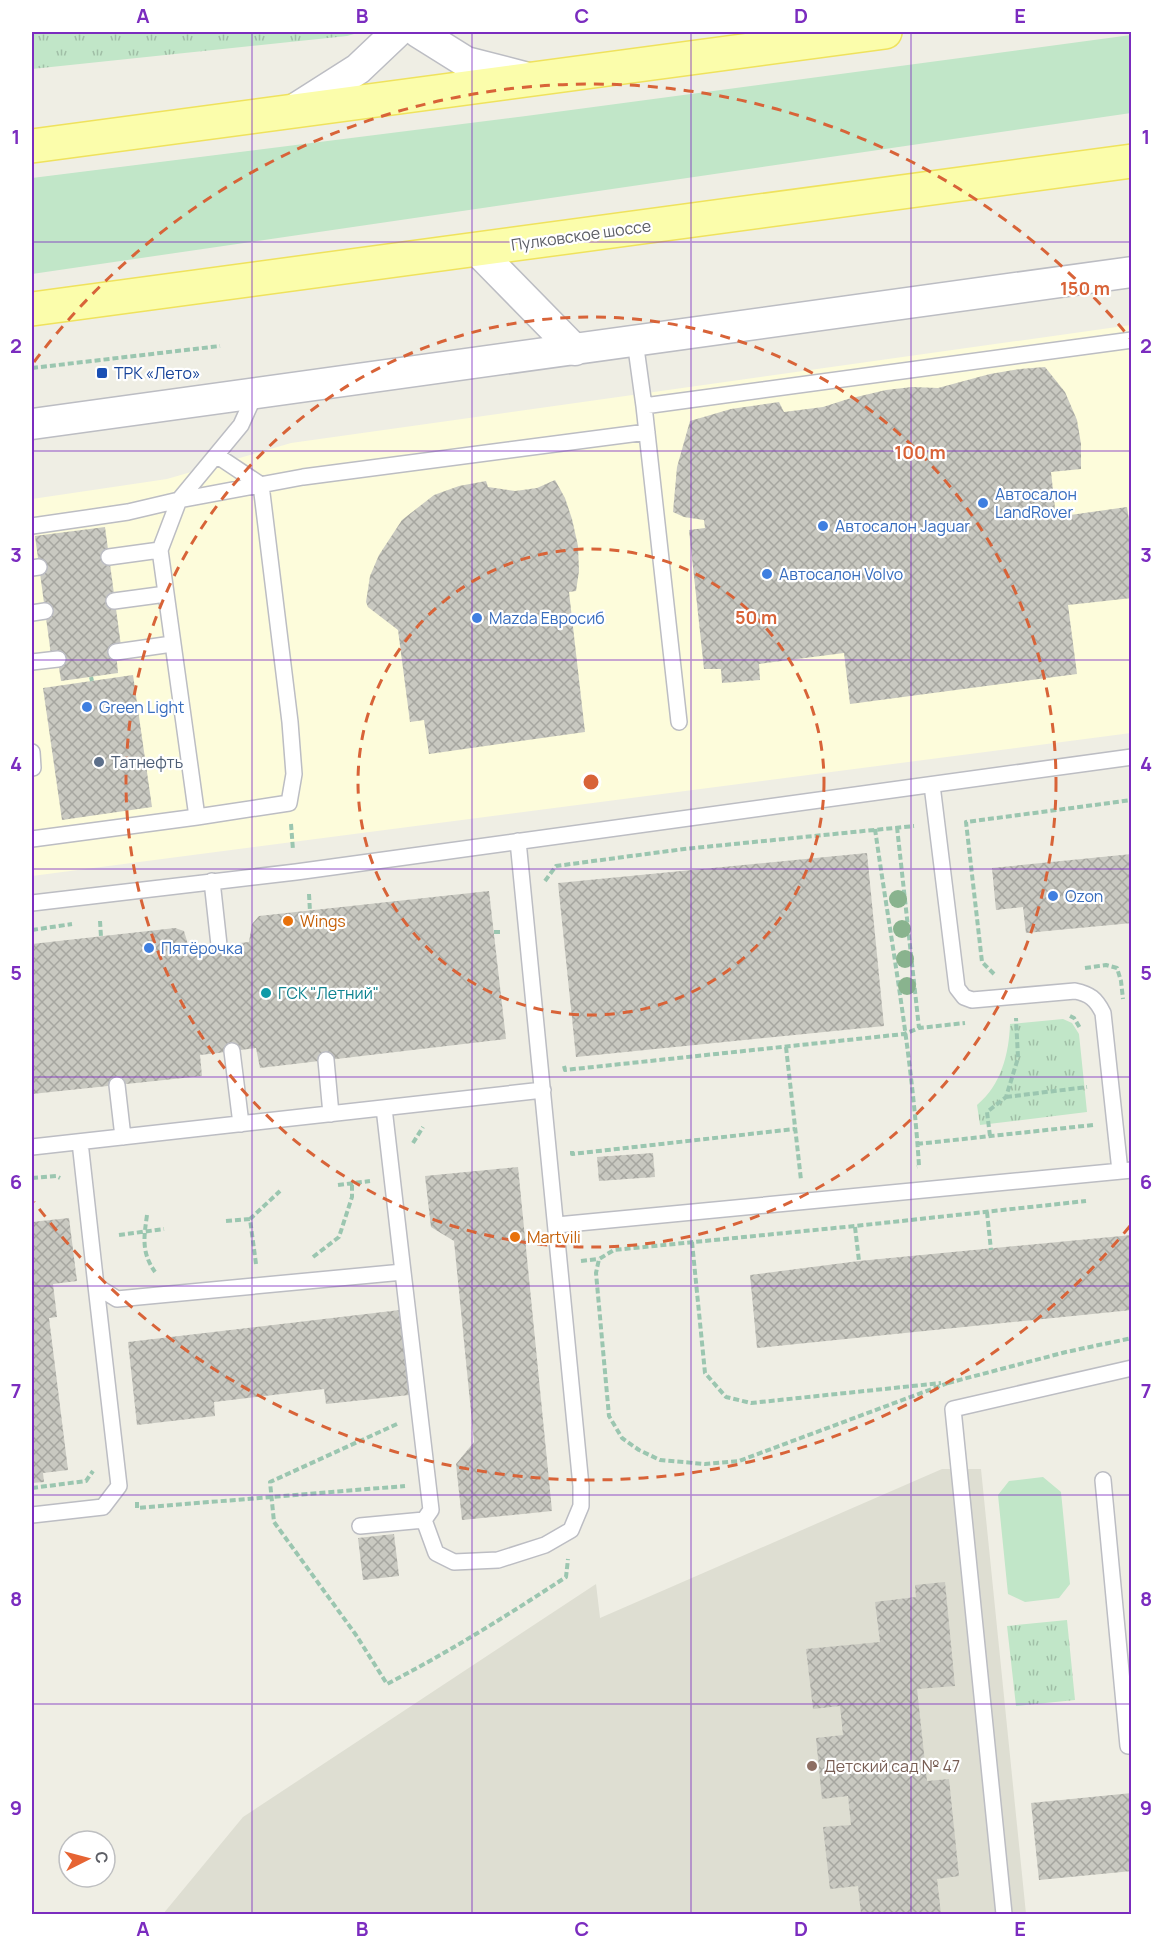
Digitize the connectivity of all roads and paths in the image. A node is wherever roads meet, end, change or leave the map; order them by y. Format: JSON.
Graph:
{"nodes":[{"id":1,"x":397,"y":32,"type":"edge"},
{"id":2,"x":418,"y":32,"type":"edge"},
{"id":3,"x":885,"y":32,"type":"edge"},
{"id":4,"x":531,"y":79,"type":"junction"},
{"id":5,"x":291,"y":112,"type":"junction"},
{"id":6,"x":32,"y":146,"type":"edge"},
{"id":7,"x":1131,"y":161,"type":"edge"},
{"id":8,"x":476,"y":249,"type":"junction"},
{"id":9,"x":1131,"y":272,"type":"edge"},
{"id":10,"x":32,"y":309,"type":"edge"},
{"id":11,"x":1131,"y":340,"type":"edge"},
{"id":12,"x":635,"y":341,"type":"junction"},
{"id":13,"x":219,"y":346,"type":"dead end"},
{"id":14,"x":575,"y":350,"type":"junction"},
{"id":15,"x":32,"y":368,"type":"edge"},
{"id":16,"x":255,"y":394,"type":"junction"},
{"id":17,"x":644,"y":406,"type":"junction"},
{"id":18,"x":32,"y":424,"type":"edge"},
{"id":19,"x":647,"y":432,"type":"junction"},
{"id":20,"x":216,"y":455,"type":"junction"},
{"id":21,"x":261,"y":485,"type":"junction"},
{"id":22,"x":179,"y":500,"type":"junction"},
{"id":23,"x":32,"y":526,"type":"edge"},
{"id":24,"x":160,"y":550,"type":"junction"},
{"id":25,"x":109,"y":557,"type":"dead end"},
{"id":26,"x":166,"y":594,"type":"junction"},
{"id":27,"x":114,"y":601,"type":"dead end"},
{"id":28,"x":172,"y":644,"type":"junction"},
{"id":29,"x":116,"y":652,"type":"dead end"},
{"id":30,"x":58,"y":659,"type":"dead end"},
{"id":31,"x":32,"y":662,"type":"edge"},
{"id":32,"x":679,"y":722,"type":"dead end"},
{"id":33,"x":32,"y":752,"type":"edge"},
{"id":34,"x":1131,"y":757,"type":"edge"},
{"id":35,"x":33,"y":768,"type":"dead end"},
{"id":36,"x":932,"y":784,"type":"junction"},
{"id":37,"x":1131,"y":800,"type":"edge"},
{"id":38,"x":289,"y":803,"type":"junction"},
{"id":39,"x":197,"y":818,"type":"junction"},
{"id":40,"x":966,"y":822,"type":"junction"},
{"id":41,"x":936,"y":824,"type":"junction"},
{"id":42,"x":897,"y":827,"type":"junction"},
{"id":43,"x":875,"y":829,"type":"junction"},
{"id":44,"x":32,"y":839,"type":"edge"},
{"id":45,"x":518,"y":841,"type":"junction"},
{"id":46,"x":296,"y":872,"type":"junction"},
{"id":47,"x":212,"y":882,"type":"junction"},
{"id":48,"x":542,"y":886,"type":"dead end"},
{"id":49,"x":320,"y":892,"type":"dead end"},
{"id":50,"x":309,"y":893,"type":"junction"},
{"id":51,"x":298,"y":895,"type":"dead end"},
{"id":52,"x":32,"y":903,"type":"edge"},
{"id":53,"x":310,"y":912,"type":"dead end"},
{"id":54,"x":111,"y":920,"type":"dead end"},
{"id":55,"x":502,"y":922,"type":"dead end"},
{"id":56,"x":77,"y":924,"type":"dead end"},
{"id":57,"x":32,"y":930,"type":"edge"},
{"id":58,"x":494,"y":932,"type":"dead end"},
{"id":59,"x":503,"y":932,"type":"junction"},
{"id":60,"x":101,"y":937,"type":"dead end"},
{"id":61,"x":505,"y":943,"type":"dead end"},
{"id":62,"x":219,"y":945,"type":"dead end"},
{"id":63,"x":1083,"y":968,"type":"dead end"},
{"id":64,"x":998,"y":975,"type":"dead end"},
{"id":65,"x":1123,"y":1003,"type":"dead end"},
{"id":66,"x":1061,"y":1013,"type":"dead end"},
{"id":67,"x":1027,"y":1016,"type":"dead end"},
{"id":68,"x":1016,"y":1017,"type":"junction"},
{"id":69,"x":1005,"y":1019,"type":"dead end"},
{"id":70,"x":973,"y":1022,"type":"dead end"},
{"id":71,"x":919,"y":1028,"type":"junction"},
{"id":72,"x":904,"y":1034,"type":"junction"},
{"id":73,"x":1085,"y":1038,"type":"dead end"},
{"id":74,"x":786,"y":1047,"type":"junction"},
{"id":75,"x":232,"y":1051,"type":"dead end"},
{"id":76,"x":563,"y":1058,"type":"dead end"},
{"id":77,"x":326,"y":1060,"type":"dead end"},
{"id":78,"x":564,"y":1070,"type":"junction"},
{"id":79,"x":1088,"y":1077,"type":"dead end"},
{"id":80,"x":566,"y":1080,"type":"dead end"},
{"id":81,"x":117,"y":1085,"type":"dead end"},
{"id":82,"x":1088,"y":1086,"type":"junction"},
{"id":83,"x":543,"y":1090,"type":"junction"},
{"id":84,"x":1089,"y":1096,"type":"dead end"},
{"id":85,"x":1006,"y":1097,"type":"junction"},
{"id":86,"x":384,"y":1108,"type":"junction"},
{"id":87,"x":332,"y":1113,"type":"junction"},
{"id":88,"x":1092,"y":1115,"type":"dead end"},
{"id":89,"x":241,"y":1124,"type":"junction"},
{"id":90,"x":1093,"y":1125,"type":"junction"},
{"id":91,"x":434,"y":1126,"type":"dead end"},
{"id":92,"x":795,"y":1129,"type":"junction"},
{"id":93,"x":990,"y":1136,"type":"junction"},
{"id":94,"x":123,"y":1137,"type":"junction"},
{"id":95,"x":80,"y":1142,"type":"junction"},
{"id":96,"x":571,"y":1143,"type":"dead end"},
{"id":97,"x":917,"y":1144,"type":"junction"},
{"id":98,"x":32,"y":1147,"type":"edge"},
{"id":99,"x":410,"y":1148,"type":"dead end"},
{"id":100,"x":912,"y":1170,"type":"dead end"},
{"id":101,"x":1126,"y":1170,"type":"edge"},
{"id":102,"x":1097,"y":1173,"type":"junction"},
{"id":103,"x":801,"y":1181,"type":"dead end"},
{"id":104,"x":352,"y":1183,"type":"dead end"},
{"id":105,"x":280,"y":1191,"type":"dead end"},
{"id":106,"x":987,"y":1212,"type":"junction"},
{"id":107,"x":147,"y":1215,"type":"dead end"},
{"id":108,"x":250,"y":1219,"type":"junction"},
{"id":109,"x":226,"y":1221,"type":"dead end"},
{"id":110,"x":557,"y":1225,"type":"junction"},
{"id":111,"x":855,"y":1226,"type":"junction"},
{"id":112,"x":164,"y":1229,"type":"dead end"},
{"id":113,"x":145,"y":1231,"type":"junction"},
{"id":114,"x":119,"y":1234,"type":"dead end"},
{"id":115,"x":692,"y":1242,"type":"junction"},
{"id":116,"x":991,"y":1250,"type":"dead end"},
{"id":117,"x":859,"y":1262,"type":"dead end"},
{"id":118,"x":403,"y":1272,"type":"junction"},
{"id":119,"x":311,"y":1280,"type":"junction"},
{"id":120,"x":259,"y":1285,"type":"junction"},
{"id":121,"x":96,"y":1286,"type":"junction"},
{"id":122,"x":171,"y":1294,"type":"junction"},
{"id":123,"x":1131,"y":1338,"type":"edge"},
{"id":124,"x":1131,"y":1368,"type":"edge"},
{"id":125,"x":948,"y":1383,"type":"junction"},
{"id":126,"x":420,"y":1420,"type":"junction"},
{"id":127,"x":1103,"y":1480,"type":"dead end"},
{"id":128,"x":428,"y":1484,"type":"junction"},
{"id":129,"x":136,"y":1496,"type":"dead end"},
{"id":130,"x":271,"y":1497,"type":"junction"},
{"id":131,"x":32,"y":1515,"type":"edge"},
{"id":132,"x":424,"y":1520,"type":"junction"},
{"id":133,"x":360,"y":1526,"type":"dead end"},
{"id":134,"x":571,"y":1530,"type":"junction"},
{"id":135,"x":1131,"y":1745,"type":"edge"},
{"id":136,"x":1004,"y":1914,"type":"edge"}],
"edges":[{"from":1,"to":5,"type":"street"},
{"from":2,"to":4,"type":"street"},
{"from":3,"to":4,"type":"main road"},
{"from":4,"to":5,"type":"main road"},
{"from":5,"to":6,"type":"main road"},
{"from":7,"to":8,"type":"main road","name":"Пулковское шоссе"},
{"from":8,"to":10,"type":"main road","name":"Пулковское шоссе"},
{"from":8,"to":14,"type":"street"},
{"from":9,"to":12,"type":"street"},
{"from":11,"to":17,"type":"lane"},
{"from":12,"to":14,"type":"street"},
{"from":12,"to":17,"type":"lane"},
{"from":13,"to":15,"type":"path"},
{"from":14,"to":16,"type":"street"},
{"from":16,"to":18,"type":"street"},
{"from":16,"to":20,"type":"lane"},
{"from":17,"to":19,"type":"lane"},
{"from":19,"to":21,"type":"lane"},
{"from":19,"to":32,"type":"lane"},
{"from":20,"to":21,"type":"lane"},
{"from":20,"to":22,"type":"lane"},
{"from":21,"to":22,"type":"lane"},
{"from":21,"to":38,"type":"lane"},
{"from":22,"to":23,"type":"lane"},
{"from":22,"to":24,"type":"lane"},
{"from":24,"to":25,"type":"lane"},
{"from":24,"to":26,"type":"lane"},
{"from":26,"to":27,"type":"lane"},
{"from":26,"to":28,"type":"lane"},
{"from":28,"to":29,"type":"lane"},
{"from":28,"to":39,"type":"lane"},
{"from":30,"to":31,"type":"lane"},
{"from":33,"to":35,"type":"lane"},
{"from":34,"to":36,"type":"lane"},
{"from":36,"to":41,"type":"lane"},
{"from":36,"to":45,"type":"lane"},
{"from":37,"to":40,"type":"path"},
{"from":38,"to":39,"type":"lane"},
{"from":38,"to":46,"type":"path"},
{"from":39,"to":44,"type":"lane"},
{"from":40,"to":41,"type":"path"},
{"from":40,"to":64,"type":"path"},
{"from":41,"to":42,"type":"path"},
{"from":41,"to":101,"type":"lane"},
{"from":42,"to":43,"type":"path"},
{"from":42,"to":71,"type":"path"},
{"from":43,"to":48,"type":"path"},
{"from":43,"to":72,"type":"path"},
{"from":45,"to":46,"type":"lane"},
{"from":45,"to":83,"type":"lane"},
{"from":46,"to":47,"type":"lane"},
{"from":47,"to":52,"type":"lane"},
{"from":47,"to":62,"type":"lane"},
{"from":49,"to":50,"type":"path"},
{"from":50,"to":51,"type":"path"},
{"from":50,"to":53,"type":"path"},
{"from":54,"to":60,"type":"path"},
{"from":55,"to":59,"type":"path"},
{"from":56,"to":57,"type":"path"},
{"from":58,"to":59,"type":"path"},
{"from":59,"to":61,"type":"path"},
{"from":63,"to":65,"type":"path"},
{"from":66,"to":73,"type":"path"},
{"from":67,"to":68,"type":"path"},
{"from":68,"to":69,"type":"path"},
{"from":68,"to":85,"type":"path"},
{"from":70,"to":71,"type":"path"},
{"from":71,"to":72,"type":"path"},
{"from":72,"to":74,"type":"path"},
{"from":72,"to":97,"type":"path"},
{"from":74,"to":78,"type":"path"},
{"from":74,"to":92,"type":"path"},
{"from":75,"to":89,"type":"lane"},
{"from":76,"to":78,"type":"path"},
{"from":77,"to":87,"type":"lane"},
{"from":78,"to":80,"type":"path"},
{"from":79,"to":82,"type":"path"},
{"from":81,"to":94,"type":"lane"},
{"from":82,"to":84,"type":"path"},
{"from":82,"to":85,"type":"path"},
{"from":83,"to":86,"type":"lane"},
{"from":83,"to":110,"type":"lane"},
{"from":85,"to":93,"type":"path"},
{"from":86,"to":87,"type":"lane"},
{"from":86,"to":118,"type":"lane"},
{"from":87,"to":89,"type":"lane"},
{"from":88,"to":90,"type":"path"},
{"from":89,"to":94,"type":"lane"},
{"from":90,"to":93,"type":"path"},
{"from":90,"to":102,"type":"path"},
{"from":91,"to":99,"type":"path"},
{"from":92,"to":96,"type":"path"},
{"from":92,"to":103,"type":"path"},
{"from":93,"to":97,"type":"path"},
{"from":94,"to":95,"type":"lane"},
{"from":95,"to":98,"type":"lane"},
{"from":95,"to":121,"type":"lane"},
{"from":97,"to":100,"type":"path"},
{"from":101,"to":102,"type":"lane"},
{"from":102,"to":106,"type":"path"},
{"from":102,"to":110,"type":"lane"},
{"from":104,"to":119,"type":"path"},
{"from":105,"to":108,"type":"path"},
{"from":106,"to":111,"type":"path"},
{"from":106,"to":116,"type":"path"},
{"from":107,"to":113,"type":"path"},
{"from":108,"to":109,"type":"path"},
{"from":108,"to":120,"type":"path"},
{"from":110,"to":134,"type":"lane"},
{"from":111,"to":115,"type":"path"},
{"from":111,"to":117,"type":"path"},
{"from":112,"to":113,"type":"path"},
{"from":113,"to":114,"type":"path"},
{"from":113,"to":122,"type":"path"},
{"from":115,"to":125,"type":"path"},
{"from":115,"to":125,"type":"path"},
{"from":118,"to":119,"type":"lane"},
{"from":118,"to":126,"type":"lane"},
{"from":119,"to":120,"type":"lane"},
{"from":120,"to":122,"type":"lane"},
{"from":121,"to":122,"type":"lane"},
{"from":121,"to":131,"type":"lane"},
{"from":123,"to":125,"type":"path"},
{"from":124,"to":136,"type":"lane"},
{"from":126,"to":128,"type":"lane"},
{"from":126,"to":130,"type":"path"},
{"from":127,"to":135,"type":"lane"},
{"from":128,"to":130,"type":"path"},
{"from":128,"to":132,"type":"lane"},
{"from":129,"to":130,"type":"path"},
{"from":130,"to":134,"type":"path"},
{"from":132,"to":133,"type":"lane"},
{"from":132,"to":134,"type":"lane"}]}
